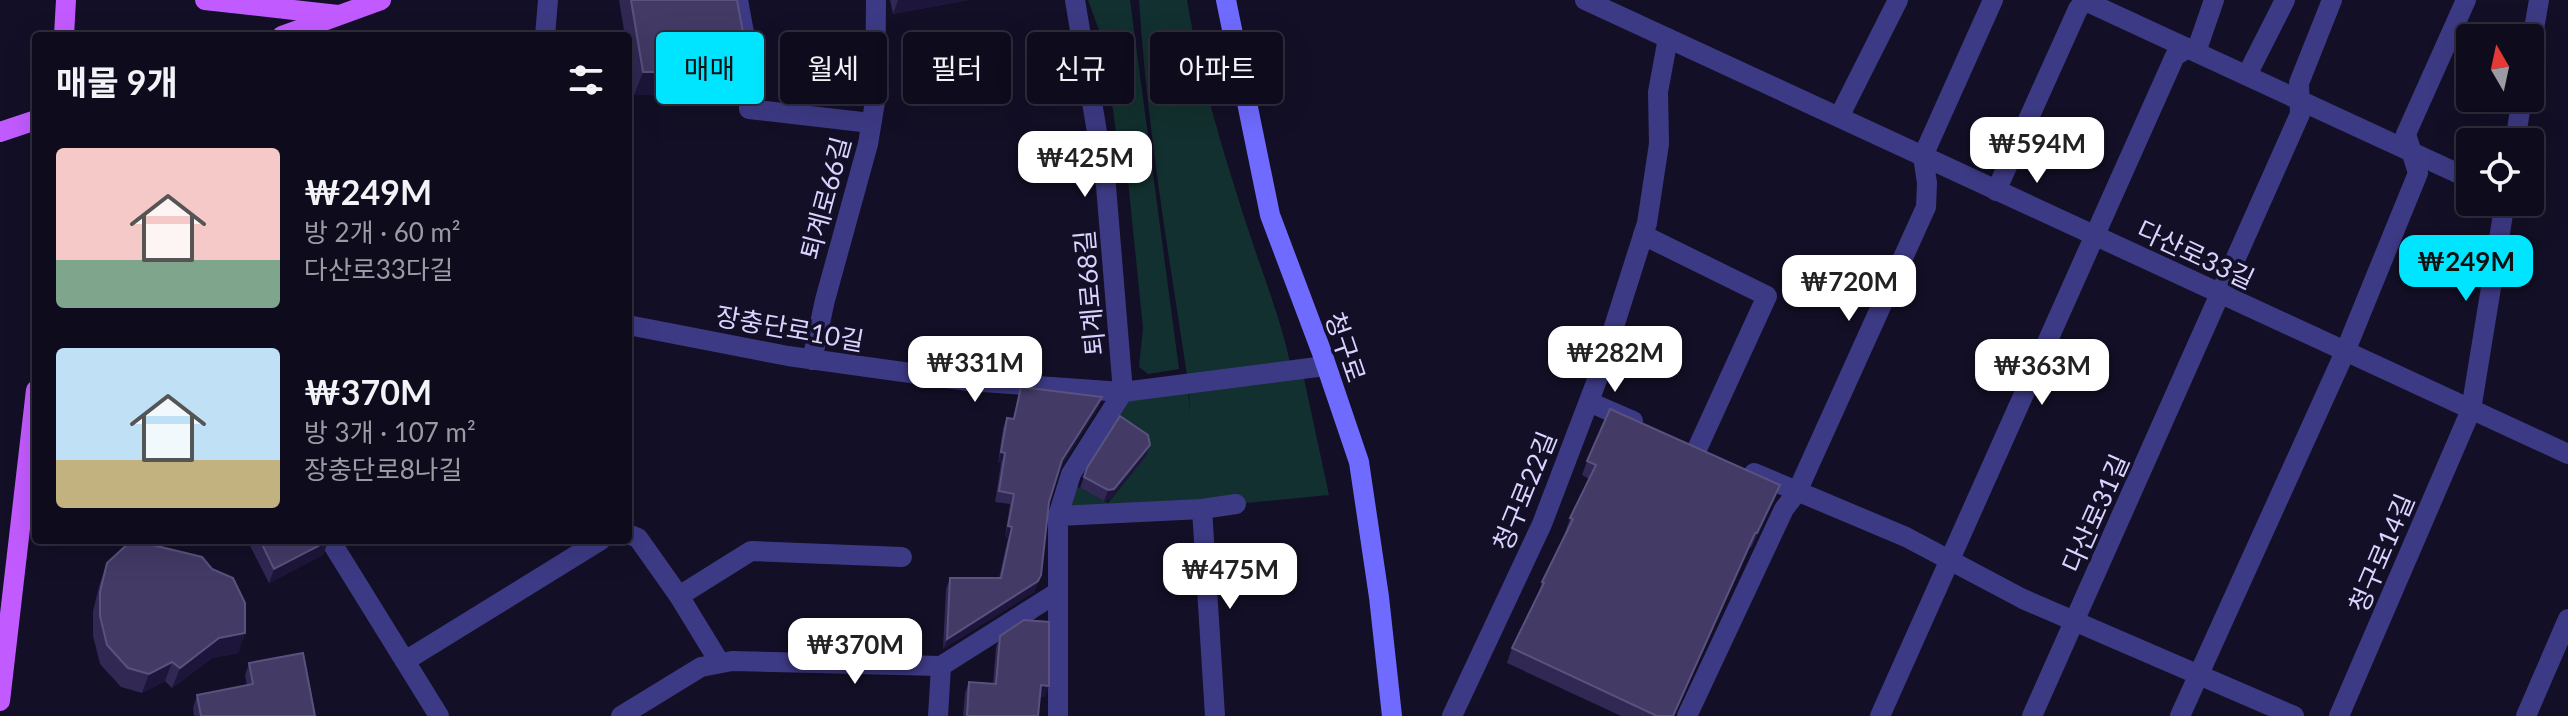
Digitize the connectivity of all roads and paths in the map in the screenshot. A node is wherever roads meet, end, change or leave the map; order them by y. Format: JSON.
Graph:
{"nodes":[{"id":1,"x":66,"y":0,"type":"edge"},
{"id":2,"x":205,"y":0,"type":"edge"},
{"id":3,"x":381,"y":0,"type":"edge"},
{"id":4,"x":548,"y":0,"type":"edge"},
{"id":5,"x":738,"y":0,"type":"edge"},
{"id":6,"x":876,"y":0,"type":"edge"},
{"id":7,"x":1075,"y":0,"type":"edge"},
{"id":8,"x":1226,"y":0,"type":"edge"},
{"id":9,"x":1585,"y":0,"type":"edge"},
{"id":10,"x":1898,"y":0,"type":"edge"},
{"id":11,"x":1993,"y":0,"type":"edge"},
{"id":12,"x":2084,"y":0,"type":"edge"},
{"id":13,"x":2214,"y":0,"type":"edge"},
{"id":14,"x":2285,"y":0,"type":"edge"},
{"id":15,"x":2332,"y":0,"type":"edge"},
{"id":16,"x":2466,"y":0,"type":"edge"},
{"id":17,"x":2539,"y":0,"type":"edge"},
{"id":18,"x":338,"y":15,"type":"junction"},
{"id":19,"x":2535,"y":24,"type":"edge"},
{"id":20,"x":64,"y":32,"type":"edge"},
{"id":21,"x":293,"y":32,"type":"edge"},
{"id":22,"x":316,"y":32,"type":"edge"},
{"id":23,"x":545,"y":32,"type":"edge"},
{"id":24,"x":1668,"y":38,"type":"junction"},
{"id":25,"x":2192,"y":50,"type":"junction"},
{"id":26,"x":2247,"y":75,"type":"junction"},
{"id":27,"x":2300,"y":100,"type":"junction"},
{"id":28,"x":1839,"y":117,"type":"junction"},
{"id":29,"x":32,"y":121,"type":"edge"},
{"id":30,"x":871,"y":123,"type":"junction"},
{"id":31,"x":0,"y":132,"type":"edge"},
{"id":32,"x":2412,"y":151,"type":"junction"},
{"id":33,"x":1923,"y":156,"type":"junction"},
{"id":34,"x":2456,"y":172,"type":"edge"},
{"id":35,"x":1996,"y":191,"type":"junction"},
{"id":36,"x":2503,"y":216,"type":"edge"},
{"id":37,"x":1643,"y":235,"type":"junction"},
{"id":38,"x":2094,"y":236,"type":"junction"},
{"id":39,"x":2221,"y":295,"type":"junction"},
{"id":40,"x":632,"y":326,"type":"edge"},
{"id":41,"x":2345,"y":352,"type":"junction"},
{"id":42,"x":812,"y":360,"type":"junction"},
{"id":43,"x":1325,"y":366,"type":"junction"},
{"id":44,"x":1123,"y":392,"type":"junction"},
{"id":45,"x":1589,"y":402,"type":"junction"},
{"id":46,"x":2471,"y":410,"type":"junction"},
{"id":47,"x":1656,"y":432,"type":"edge"},
{"id":48,"x":32,"y":448,"type":"edge"},
{"id":49,"x":1697,"y":449,"type":"edge"},
{"id":50,"x":2568,"y":454,"type":"edge"},
{"id":51,"x":1740,"y":468,"type":"edge"},
{"id":52,"x":1797,"y":492,"type":"junction"},
{"id":53,"x":1236,"y":504,"type":"dead end"},
{"id":54,"x":1202,"y":509,"type":"junction"},
{"id":55,"x":1058,"y":516,"type":"junction"},
{"id":56,"x":633,"y":536,"type":"edge"},
{"id":57,"x":332,"y":544,"type":"edge"},
{"id":58,"x":595,"y":544,"type":"edge"},
{"id":59,"x":902,"y":557,"type":"dead end"},
{"id":60,"x":1950,"y":561,"type":"junction"},
{"id":61,"x":1058,"y":592,"type":"junction"},
{"id":62,"x":679,"y":596,"type":"junction"},
{"id":63,"x":2568,"y":619,"type":"edge"},
{"id":64,"x":2075,"y":622,"type":"junction"},
{"id":65,"x":405,"y":661,"type":"junction"},
{"id":66,"x":720,"y":663,"type":"junction"},
{"id":67,"x":941,"y":666,"type":"junction"},
{"id":68,"x":2199,"y":675,"type":"junction"},
{"id":69,"x":0,"y":701,"type":"edge"},
{"id":70,"x":439,"y":716,"type":"edge"},
{"id":71,"x":621,"y":716,"type":"edge"},
{"id":72,"x":938,"y":716,"type":"edge"},
{"id":73,"x":1058,"y":716,"type":"edge"},
{"id":74,"x":1215,"y":716,"type":"edge"},
{"id":75,"x":1392,"y":716,"type":"edge"},
{"id":76,"x":1452,"y":716,"type":"edge"},
{"id":77,"x":1687,"y":716,"type":"edge"},
{"id":78,"x":1880,"y":716,"type":"edge"},
{"id":79,"x":2032,"y":716,"type":"edge"},
{"id":80,"x":2180,"y":716,"type":"edge"},
{"id":81,"x":2294,"y":716,"type":"edge"},
{"id":82,"x":2339,"y":716,"type":"edge"},
{"id":83,"x":2526,"y":716,"type":"edge"}],
"edges":[{"from":1,"to":20,"type":"main road"},
{"from":2,"to":18,"type":"main road"},
{"from":3,"to":18,"type":"main road"},
{"from":4,"to":23,"type":"street"},
{"from":5,"to":30,"type":"street"},
{"from":6,"to":30,"type":"street","name":"퇴계로66길"},
{"from":7,"to":44,"type":"street","name":"퇴계로68길"},
{"from":8,"to":43,"type":"street","name":"청구로"},
{"from":9,"to":24,"type":"street","name":"다산로33길"},
{"from":10,"to":28,"type":"street"},
{"from":11,"to":33,"type":"street"},
{"from":12,"to":25,"type":"street"},
{"from":12,"to":35,"type":"street"},
{"from":13,"to":25,"type":"street"},
{"from":14,"to":26,"type":"street"},
{"from":15,"to":27,"type":"street","name":"다산로31길"},
{"from":16,"to":32,"type":"street"},
{"from":17,"to":19,"type":"street"},
{"from":18,"to":21,"type":"main road"},
{"from":18,"to":22,"type":"main road"},
{"from":24,"to":28,"type":"street","name":"다산로33길"},
{"from":24,"to":37,"type":"street","name":"청구로22길"},
{"from":25,"to":26,"type":"street"},
{"from":25,"to":38,"type":"street"},
{"from":26,"to":27,"type":"street"},
{"from":27,"to":32,"type":"street"},
{"from":27,"to":39,"type":"street","name":"다산로31길"},
{"from":28,"to":33,"type":"street","name":"다산로33길"},
{"from":29,"to":31,"type":"main road"},
{"from":30,"to":42,"type":"street","name":"퇴계로66길"},
{"from":32,"to":34,"type":"street"},
{"from":32,"to":41,"type":"street"},
{"from":33,"to":35,"type":"street","name":"다산로33길"},
{"from":33,"to":52,"type":"street"},
{"from":35,"to":38,"type":"street","name":"다산로33길"},
{"from":36,"to":46,"type":"street","name":"청구로14길"},
{"from":37,"to":45,"type":"street","name":"청구로22길"},
{"from":37,"to":49,"type":"street"},
{"from":38,"to":39,"type":"street","name":"다산로33길"},
{"from":38,"to":60,"type":"street"},
{"from":39,"to":41,"type":"street","name":"다산로33길"},
{"from":39,"to":64,"type":"street","name":"다산로31길"},
{"from":40,"to":42,"type":"street","name":"장충단로10길"},
{"from":41,"to":46,"type":"street","name":"다산로33길"},
{"from":41,"to":68,"type":"street"},
{"from":42,"to":44,"type":"street","name":"장충단로10길"},
{"from":43,"to":44,"type":"street","name":"장충단로10길"},
{"from":43,"to":75,"type":"street","name":"청구로"},
{"from":44,"to":55,"type":"street"},
{"from":45,"to":47,"type":"street"},
{"from":45,"to":76,"type":"street","name":"청구로22길"},
{"from":46,"to":50,"type":"street","name":"다산로33길"},
{"from":46,"to":82,"type":"street","name":"청구로14길"},
{"from":48,"to":69,"type":"main road"},
{"from":51,"to":52,"type":"street"},
{"from":52,"to":60,"type":"street"},
{"from":52,"to":77,"type":"street"},
{"from":53,"to":54,"type":"street"},
{"from":54,"to":55,"type":"street"},
{"from":54,"to":74,"type":"street"},
{"from":55,"to":61,"type":"street"},
{"from":56,"to":62,"type":"street"},
{"from":57,"to":65,"type":"street"},
{"from":58,"to":65,"type":"street"},
{"from":59,"to":62,"type":"street"},
{"from":60,"to":64,"type":"street"},
{"from":60,"to":78,"type":"street"},
{"from":61,"to":67,"type":"street"},
{"from":61,"to":73,"type":"street"},
{"from":62,"to":66,"type":"street"},
{"from":63,"to":83,"type":"street"},
{"from":64,"to":68,"type":"street"},
{"from":64,"to":79,"type":"street","name":"다산로31길"},
{"from":65,"to":70,"type":"street"},
{"from":66,"to":67,"type":"street"},
{"from":66,"to":71,"type":"street"},
{"from":67,"to":72,"type":"street"},
{"from":68,"to":80,"type":"street"},
{"from":68,"to":81,"type":"street"}]}
